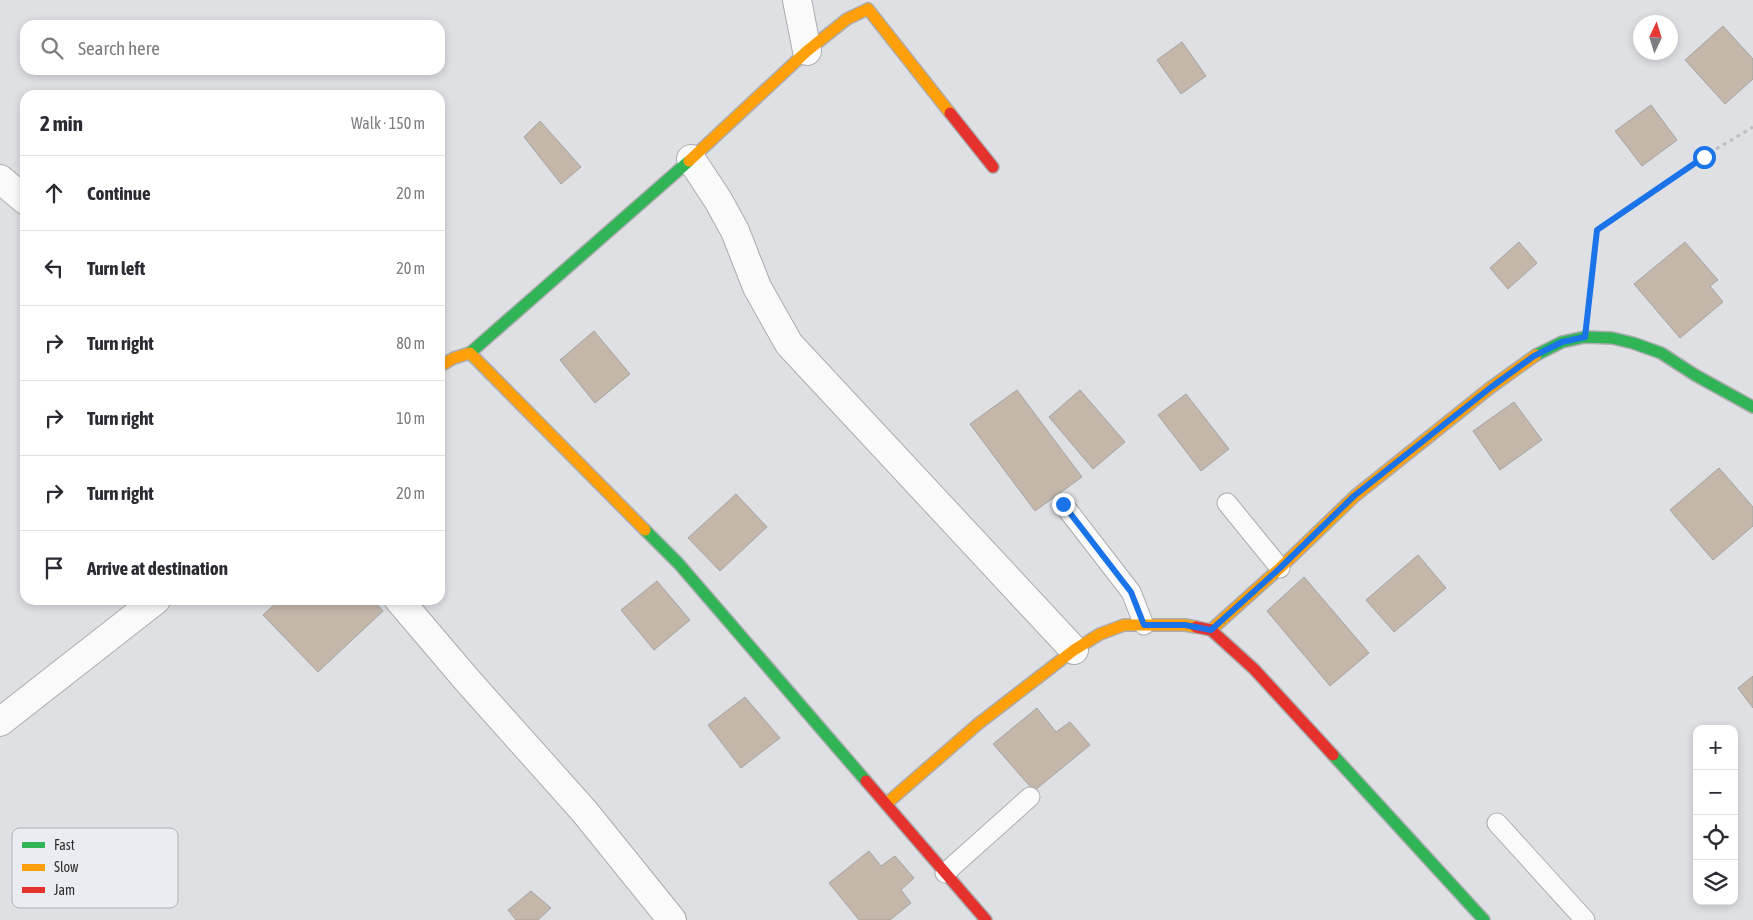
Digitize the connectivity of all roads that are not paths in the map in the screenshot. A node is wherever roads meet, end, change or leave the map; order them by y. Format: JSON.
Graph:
{"nodes":[{"id":1,"x":797,"y":0,"type":"edge"},
{"id":2,"x":864,"y":5,"type":"edge"},
{"id":3,"x":807,"y":51,"type":"junction"},
{"id":4,"x":691,"y":159,"type":"junction"},
{"id":5,"x":993,"y":167,"type":"dead end"},
{"id":6,"x":0,"y":179,"type":"edge"},
{"id":7,"x":20,"y":196,"type":"edge"},
{"id":8,"x":470,"y":353,"type":"junction"},
{"id":9,"x":445,"y":363,"type":"edge"},
{"id":10,"x":1753,"y":407,"type":"edge"},
{"id":11,"x":1227,"y":503,"type":"dead end"},
{"id":12,"x":1063,"y":504,"type":"dead end"},
{"id":13,"x":1280,"y":568,"type":"junction"},
{"id":14,"x":150,"y":605,"type":"edge"},
{"id":15,"x":403,"y":605,"type":"edge"},
{"id":16,"x":1144,"y":625,"type":"junction"},
{"id":17,"x":1211,"y":630,"type":"junction"},
{"id":18,"x":1074,"y":650,"type":"junction"},
{"id":19,"x":0,"y":722,"type":"edge"},
{"id":20,"x":1030,"y":797,"type":"dead end"},
{"id":21,"x":886,"y":804,"type":"junction"},
{"id":22,"x":1497,"y":823,"type":"dead end"},
{"id":23,"x":945,"y":873,"type":"junction"},
{"id":24,"x":672,"y":920,"type":"edge"},
{"id":25,"x":986,"y":920,"type":"edge"},
{"id":26,"x":1484,"y":920,"type":"edge"},
{"id":27,"x":1585,"y":920,"type":"edge"}],
"edges":[{"from":1,"to":3,"type":"street"},
{"from":2,"to":3,"type":"street"},
{"from":2,"to":5,"type":"street"},
{"from":3,"to":4,"type":"street"},
{"from":4,"to":8,"type":"street"},
{"from":4,"to":18,"type":"street"},
{"from":6,"to":7,"type":"street"},
{"from":8,"to":9,"type":"street"},
{"from":8,"to":21,"type":"street"},
{"from":10,"to":13,"type":"street"},
{"from":11,"to":13,"type":"lane"},
{"from":12,"to":16,"type":"lane"},
{"from":13,"to":17,"type":"street"},
{"from":14,"to":19,"type":"street"},
{"from":15,"to":24,"type":"street"},
{"from":16,"to":17,"type":"street"},
{"from":16,"to":18,"type":"street"},
{"from":17,"to":26,"type":"street"},
{"from":18,"to":21,"type":"street"},
{"from":20,"to":23,"type":"lane"},
{"from":21,"to":23,"type":"street"},
{"from":22,"to":27,"type":"lane"},
{"from":23,"to":25,"type":"street"}]}
